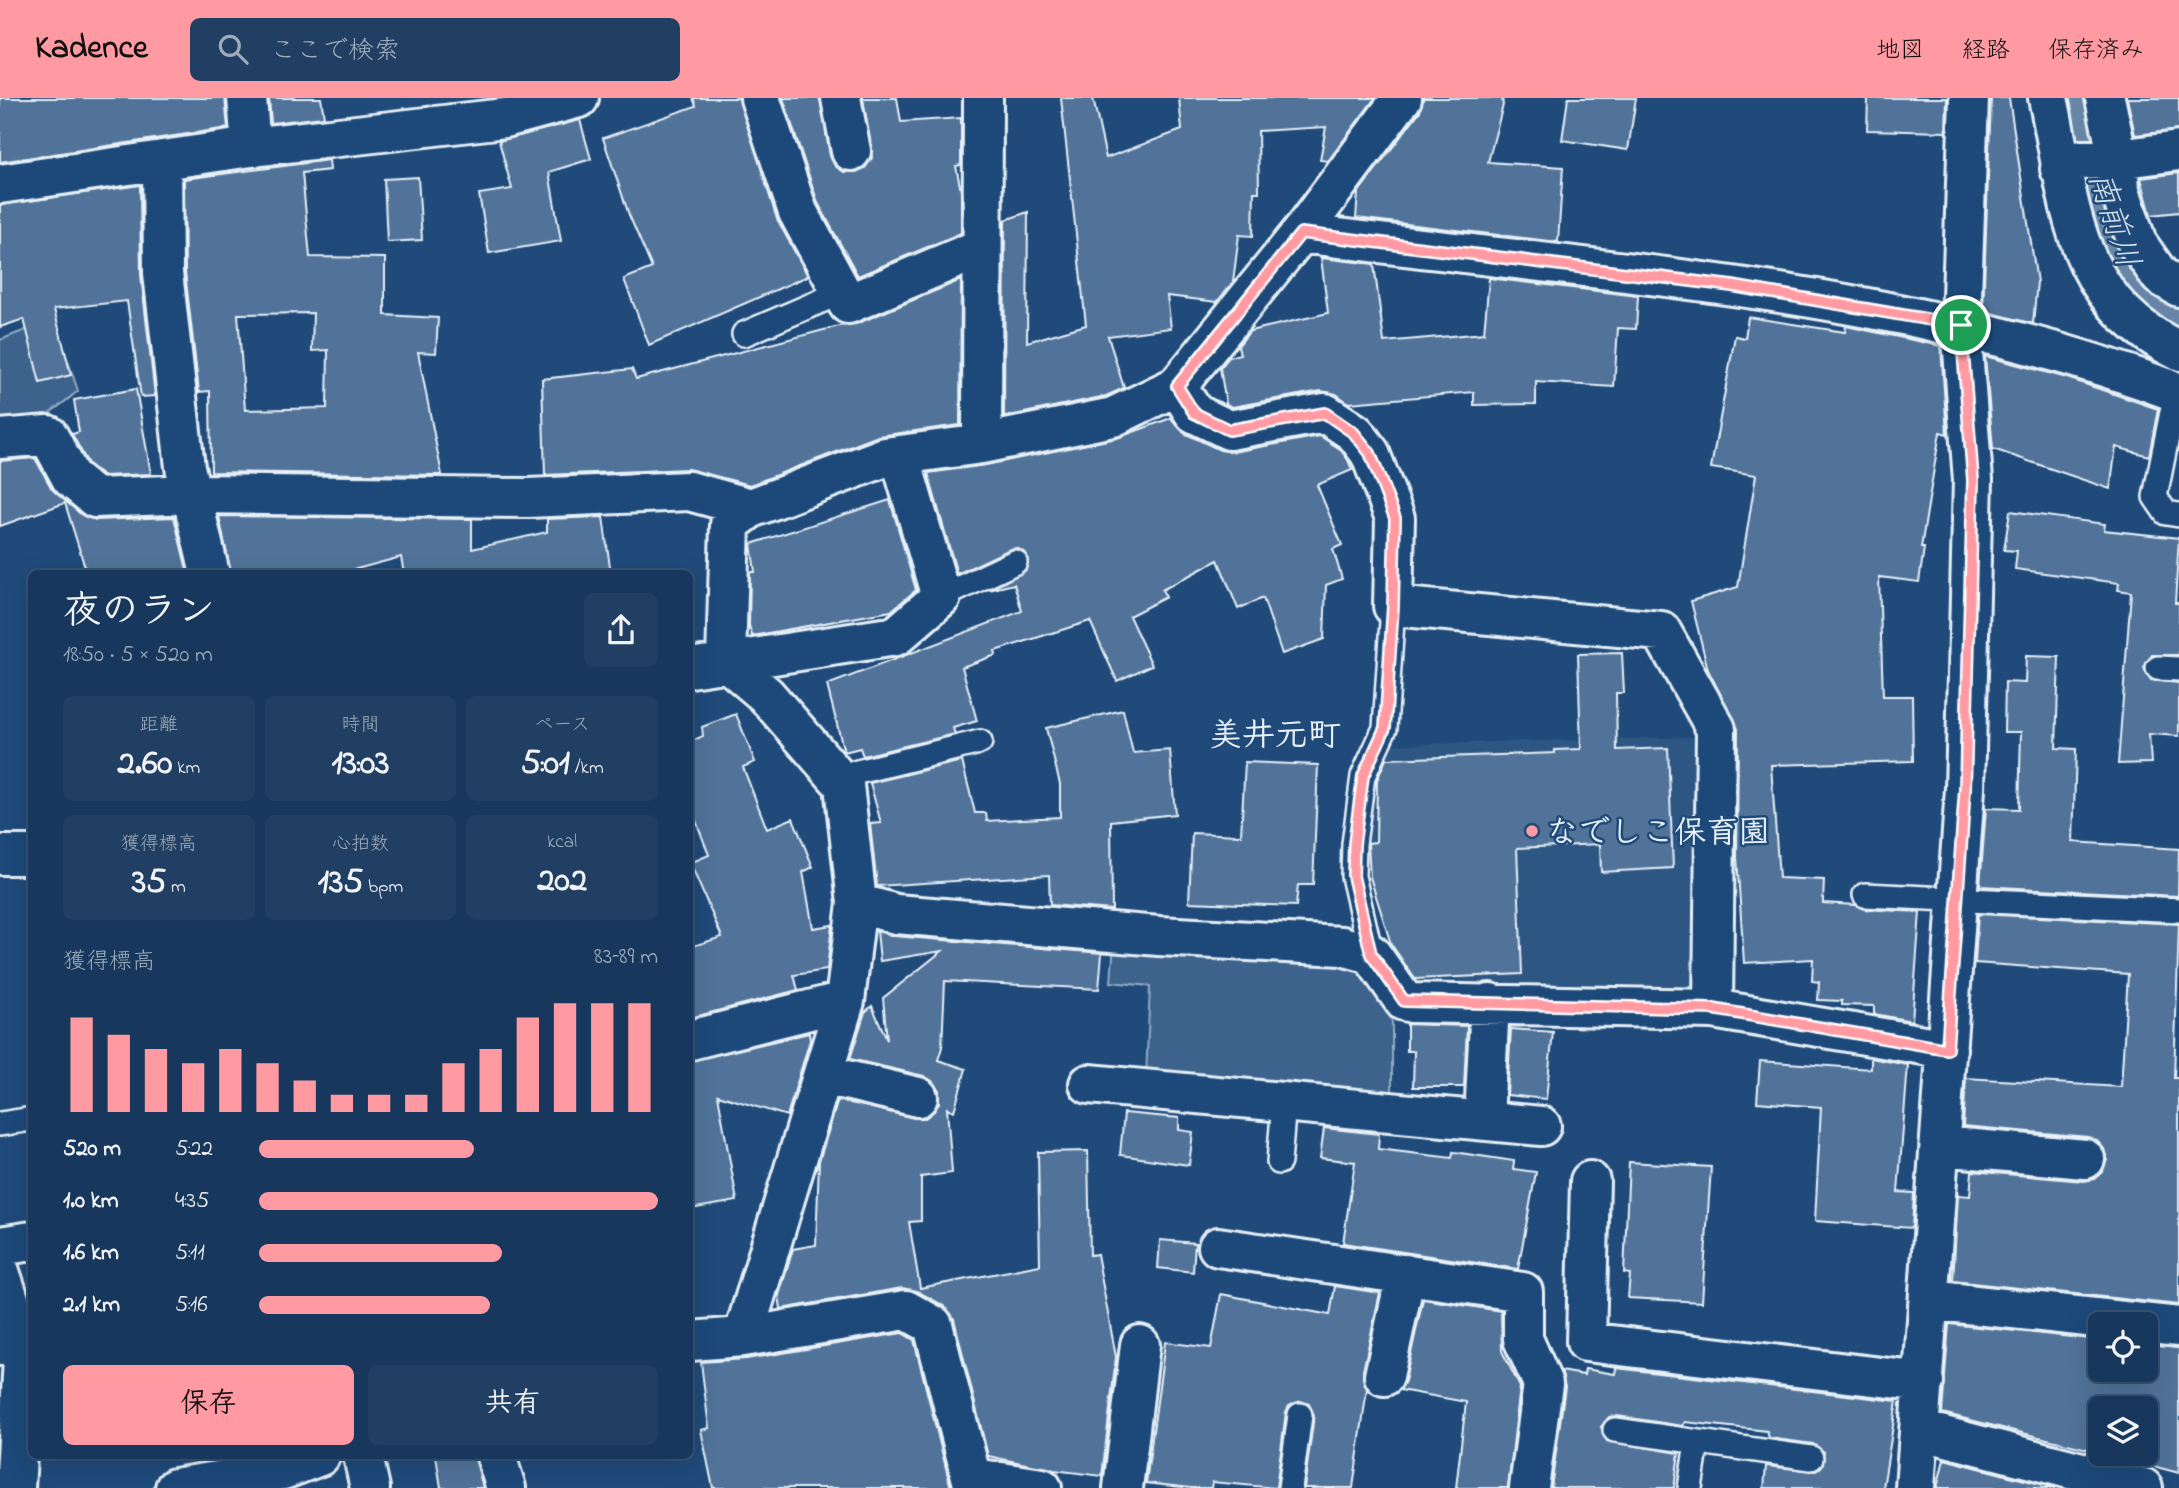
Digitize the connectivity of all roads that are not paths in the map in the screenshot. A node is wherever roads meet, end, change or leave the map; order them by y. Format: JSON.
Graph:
{"nodes":[{"id":1,"x":247,"y":98,"type":"edge"},
{"id":2,"x":579,"y":98,"type":"edge"},
{"id":3,"x":760,"y":98,"type":"edge"},
{"id":4,"x":841,"y":98,"type":"edge"},
{"id":5,"x":984,"y":98,"type":"edge"},
{"id":6,"x":1402,"y":98,"type":"edge"},
{"id":7,"x":1969,"y":98,"type":"edge"},
{"id":8,"x":2048,"y":98,"type":"edge"},
{"id":9,"x":2105,"y":98,"type":"edge"},
{"id":10,"x":251,"y":147,"type":"junction"},
{"id":11,"x":851,"y":150,"type":"dead end"},
{"id":12,"x":2179,"y":151,"type":"edge"},
{"id":13,"x":162,"y":160,"type":"junction"},
{"id":14,"x":2091,"y":162,"type":"junction"},
{"id":15,"x":0,"y":184,"type":"edge"},
{"id":16,"x":1301,"y":233,"type":"junction"},
{"id":17,"x":981,"y":248,"type":"junction"},
{"id":18,"x":2179,"y":287,"type":"edge"},
{"id":19,"x":842,"y":292,"type":"junction"},
{"id":20,"x":1961,"y":325,"type":"junction"},
{"id":21,"x":744,"y":334,"type":"dead end"},
{"id":22,"x":2179,"y":351,"type":"edge"},
{"id":23,"x":1177,"y":386,"type":"junction"},
{"id":24,"x":2177,"y":393,"type":"edge"},
{"id":25,"x":0,"y":439,"type":"edge"},
{"id":26,"x":982,"y":444,"type":"junction"},
{"id":27,"x":900,"y":456,"type":"junction"},
{"id":28,"x":192,"y":494,"type":"junction"},
{"id":29,"x":751,"y":508,"type":"junction"},
{"id":30,"x":2179,"y":515,"type":"edge"},
{"id":31,"x":1015,"y":562,"type":"dead end"},
{"id":32,"x":209,"y":570,"type":"edge"},
{"id":33,"x":942,"y":597,"type":"junction"},
{"id":34,"x":1393,"y":606,"type":"junction"},
{"id":35,"x":708,"y":664,"type":"edge"},
{"id":36,"x":980,"y":742,"type":"dead end"},
{"id":37,"x":837,"y":777,"type":"junction"},
{"id":38,"x":0,"y":855,"type":"edge"},
{"id":39,"x":28,"y":855,"type":"edge"},
{"id":40,"x":1865,"y":895,"type":"dead end"},
{"id":41,"x":1958,"y":897,"type":"junction"},
{"id":42,"x":857,"y":902,"type":"junction"},
{"id":43,"x":2179,"y":911,"type":"edge"},
{"id":44,"x":1371,"y":954,"type":"junction"},
{"id":45,"x":845,"y":1001,"type":"junction"},
{"id":46,"x":1490,"y":1003,"type":"junction"},
{"id":47,"x":1713,"y":1009,"type":"junction"},
{"id":48,"x":693,"y":1039,"type":"edge"},
{"id":49,"x":1947,"y":1049,"type":"junction"},
{"id":50,"x":825,"y":1074,"type":"junction"},
{"id":51,"x":1088,"y":1084,"type":"dead end"},
{"id":52,"x":918,"y":1097,"type":"dead end"},
{"id":53,"x":1284,"y":1103,"type":"junction"},
{"id":54,"x":1484,"y":1119,"type":"junction"},
{"id":55,"x":28,"y":1120,"type":"edge"},
{"id":56,"x":0,"y":1124,"type":"edge"},
{"id":57,"x":1541,"y":1126,"type":"dead end"},
{"id":58,"x":1941,"y":1146,"type":"junction"},
{"id":59,"x":2085,"y":1159,"type":"dead end"},
{"id":60,"x":1279,"y":1162,"type":"dead end"},
{"id":61,"x":1590,"y":1181,"type":"dead end"},
{"id":62,"x":28,"y":1242,"type":"edge"},
{"id":63,"x":0,"y":1246,"type":"edge"},
{"id":64,"x":1218,"y":1247,"type":"dead end"},
{"id":65,"x":0,"y":1272,"type":"edge"},
{"id":66,"x":1406,"y":1274,"type":"junction"},
{"id":67,"x":1929,"y":1300,"type":"junction"},
{"id":68,"x":2179,"y":1327,"type":"edge"},
{"id":69,"x":743,"y":1338,"type":"junction"},
{"id":70,"x":693,"y":1341,"type":"edge"},
{"id":71,"x":18,"y":1344,"type":"edge"},
{"id":72,"x":1140,"y":1345,"type":"dead end"},
{"id":73,"x":1384,"y":1376,"type":"dead end"},
{"id":74,"x":1924,"y":1382,"type":"junction"},
{"id":75,"x":1300,"y":1416,"type":"dead end"},
{"id":76,"x":1615,"y":1430,"type":"dead end"},
{"id":77,"x":1920,"y":1430,"type":"junction"},
{"id":78,"x":1697,"y":1443,"type":"junction"},
{"id":79,"x":1811,"y":1458,"type":"dead end"},
{"id":80,"x":315,"y":1459,"type":"edge"},
{"id":81,"x":364,"y":1459,"type":"edge"},
{"id":82,"x":497,"y":1459,"type":"edge"},
{"id":83,"x":284,"y":1479,"type":"edge"},
{"id":84,"x":974,"y":1483,"type":"edge"},
{"id":85,"x":15,"y":1488,"type":"edge"},
{"id":86,"x":176,"y":1488,"type":"edge"},
{"id":87,"x":370,"y":1488,"type":"edge"},
{"id":88,"x":506,"y":1488,"type":"edge"},
{"id":89,"x":1042,"y":1488,"type":"edge"},
{"id":90,"x":1123,"y":1488,"type":"edge"},
{"id":91,"x":1290,"y":1488,"type":"edge"},
{"id":92,"x":1529,"y":1488,"type":"edge"},
{"id":93,"x":1690,"y":1488,"type":"edge"},
{"id":94,"x":1915,"y":1488,"type":"edge"},
{"id":95,"x":2143,"y":1488,"type":"edge"}],
"edges":[{"from":1,"to":10,"type":"street"},
{"from":2,"to":10,"type":"street"},
{"from":3,"to":19,"type":"street"},
{"from":4,"to":11,"type":"street"},
{"from":5,"to":17,"type":"street"},
{"from":6,"to":16,"type":"street"},
{"from":7,"to":20,"type":"street"},
{"from":8,"to":14,"type":"street"},
{"from":9,"to":14,"type":"street"},
{"from":10,"to":13,"type":"street"},
{"from":12,"to":14,"type":"street"},
{"from":13,"to":15,"type":"street"},
{"from":13,"to":28,"type":"street"},
{"from":14,"to":18,"type":"street"},
{"from":14,"to":22,"type":"street"},
{"from":16,"to":20,"type":"street"},
{"from":16,"to":23,"type":"street"},
{"from":17,"to":19,"type":"street"},
{"from":17,"to":26,"type":"street"},
{"from":19,"to":21,"type":"lane"},
{"from":20,"to":24,"type":"street"},
{"from":20,"to":41,"type":"street"},
{"from":23,"to":26,"type":"street"},
{"from":23,"to":34,"type":"street"},
{"from":24,"to":30,"type":"lane"},
{"from":25,"to":28,"type":"street"},
{"from":26,"to":27,"type":"street"},
{"from":27,"to":29,"type":"street"},
{"from":27,"to":33,"type":"street"},
{"from":28,"to":29,"type":"street"},
{"from":28,"to":32,"type":"street"},
{"from":29,"to":35,"type":"street"},
{"from":31,"to":33,"type":"lane"},
{"from":33,"to":35,"type":"street"},
{"from":34,"to":44,"type":"lane"},
{"from":34,"to":47,"type":"street"},
{"from":35,"to":37,"type":"street"},
{"from":36,"to":37,"type":"lane"},
{"from":37,"to":42,"type":"street"},
{"from":38,"to":39,"type":"street"},
{"from":40,"to":41,"type":"lane"},
{"from":41,"to":43,"type":"lane"},
{"from":41,"to":49,"type":"street"},
{"from":42,"to":44,"type":"street"},
{"from":42,"to":45,"type":"street"},
{"from":44,"to":46,"type":"street"},
{"from":45,"to":48,"type":"street"},
{"from":45,"to":50,"type":"street"},
{"from":46,"to":47,"type":"street"},
{"from":46,"to":54,"type":"street"},
{"from":47,"to":49,"type":"street"},
{"from":49,"to":58,"type":"street"},
{"from":50,"to":52,"type":"street"},
{"from":50,"to":69,"type":"street"},
{"from":51,"to":53,"type":"street"},
{"from":53,"to":54,"type":"street"},
{"from":53,"to":60,"type":"lane"},
{"from":54,"to":57,"type":"street"},
{"from":55,"to":56,"type":"lane"},
{"from":58,"to":59,"type":"street"},
{"from":58,"to":67,"type":"street"},
{"from":61,"to":74,"type":"street"},
{"from":62,"to":63,"type":"street"},
{"from":64,"to":66,"type":"street"},
{"from":65,"to":71,"type":"street"},
{"from":66,"to":73,"type":"street"},
{"from":66,"to":92,"type":"street"},
{"from":67,"to":68,"type":"street"},
{"from":67,"to":74,"type":"street"},
{"from":69,"to":70,"type":"street"},
{"from":69,"to":84,"type":"street"},
{"from":71,"to":85,"type":"street"},
{"from":72,"to":90,"type":"street"},
{"from":74,"to":77,"type":"street"},
{"from":75,"to":91,"type":"lane"},
{"from":76,"to":78,"type":"lane"},
{"from":77,"to":94,"type":"street"},
{"from":77,"to":95,"type":"street"},
{"from":78,"to":79,"type":"lane"},
{"from":78,"to":93,"type":"lane"},
{"from":80,"to":83,"type":"street"},
{"from":81,"to":87,"type":"street"},
{"from":82,"to":88,"type":"street"},
{"from":83,"to":86,"type":"street"},
{"from":84,"to":89,"type":"street"}]}
